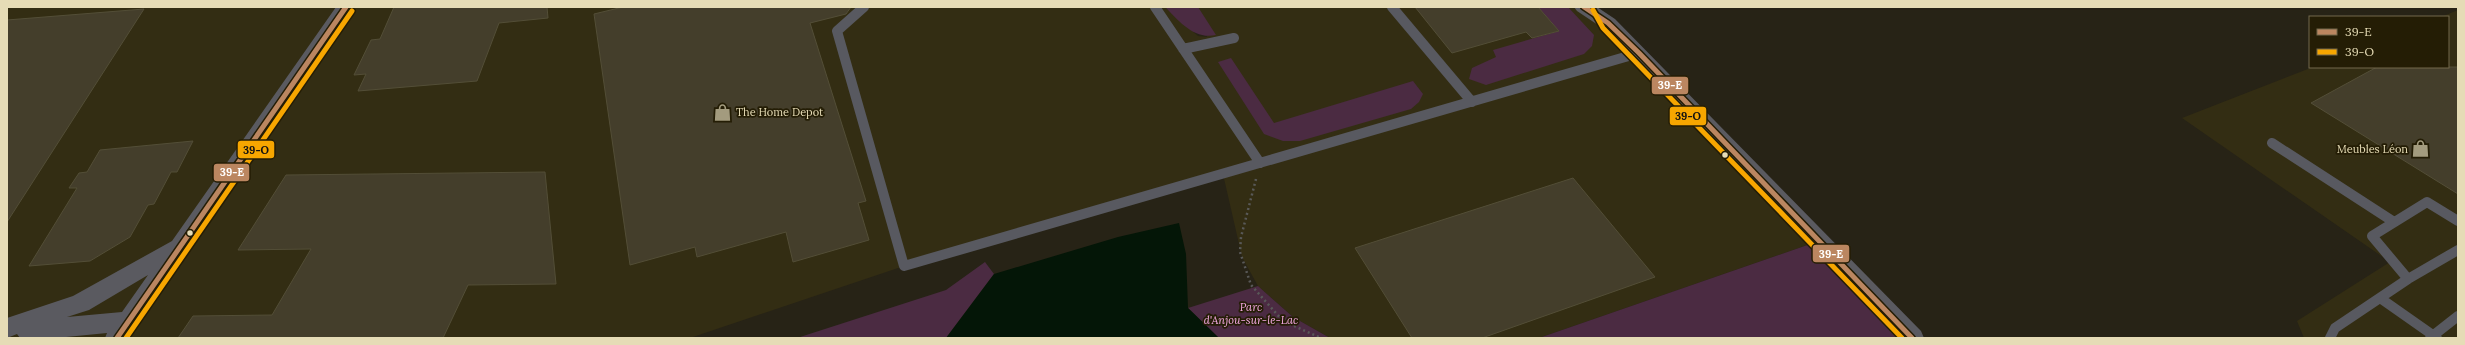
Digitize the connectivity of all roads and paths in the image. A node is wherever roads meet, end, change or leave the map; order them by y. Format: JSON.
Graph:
{"nodes":[{"id":1,"x":346,"y":7,"type":"edge"},
{"id":2,"x":864,"y":7,"type":"edge"},
{"id":3,"x":1155,"y":7,"type":"edge"},
{"id":4,"x":1392,"y":7,"type":"edge"},
{"id":5,"x":1584,"y":7,"type":"edge"},
{"id":6,"x":1604,"y":15,"type":"edge"},
{"id":7,"x":1234,"y":38,"type":"dead end"},
{"id":8,"x":1183,"y":49,"type":"junction"},
{"id":9,"x":1639,"y":53,"type":"junction"},
{"id":10,"x":1472,"y":102,"type":"junction"},
{"id":11,"x":2272,"y":143,"type":"dead end"},
{"id":12,"x":1260,"y":163,"type":"junction"},
{"id":13,"x":2458,"y":220,"type":"edge"},
{"id":14,"x":2394,"y":222,"type":"junction"},
{"id":15,"x":180,"y":246,"type":"junction"},
{"id":16,"x":2458,"y":250,"type":"edge"},
{"id":17,"x":2408,"y":279,"type":"junction"},
{"id":18,"x":2380,"y":298,"type":"junction"},
{"id":19,"x":2458,"y":316,"type":"edge"},
{"id":20,"x":7,"y":328,"type":"edge"},
{"id":21,"x":123,"y":330,"type":"edge"},
{"id":22,"x":7,"y":333,"type":"edge"},
{"id":23,"x":2434,"y":337,"type":"edge"},
{"id":24,"x":1321,"y":338,"type":"edge"},
{"id":25,"x":1912,"y":338,"type":"edge"},
{"id":26,"x":2330,"y":338,"type":"edge"}],
"edges":[{"from":1,"to":15,"type":"street"},
{"from":2,"to":12,"type":"lane"},
{"from":3,"to":8,"type":"lane"},
{"from":4,"to":10,"type":"lane"},
{"from":5,"to":6,"type":"street"},
{"from":6,"to":9,"type":"street"},
{"from":7,"to":8,"type":"lane"},
{"from":8,"to":12,"type":"lane"},
{"from":9,"to":10,"type":"lane"},
{"from":9,"to":25,"type":"street"},
{"from":10,"to":12,"type":"lane"},
{"from":11,"to":14,"type":"lane"},
{"from":12,"to":24,"type":"path"},
{"from":13,"to":14,"type":"lane"},
{"from":14,"to":17,"type":"lane"},
{"from":15,"to":20,"type":"street"},
{"from":15,"to":21,"type":"street"},
{"from":16,"to":17,"type":"lane"},
{"from":17,"to":18,"type":"lane"},
{"from":18,"to":23,"type":"lane"},
{"from":18,"to":26,"type":"lane"},
{"from":19,"to":23,"type":"lane"},
{"from":21,"to":22,"type":"street"}]}
